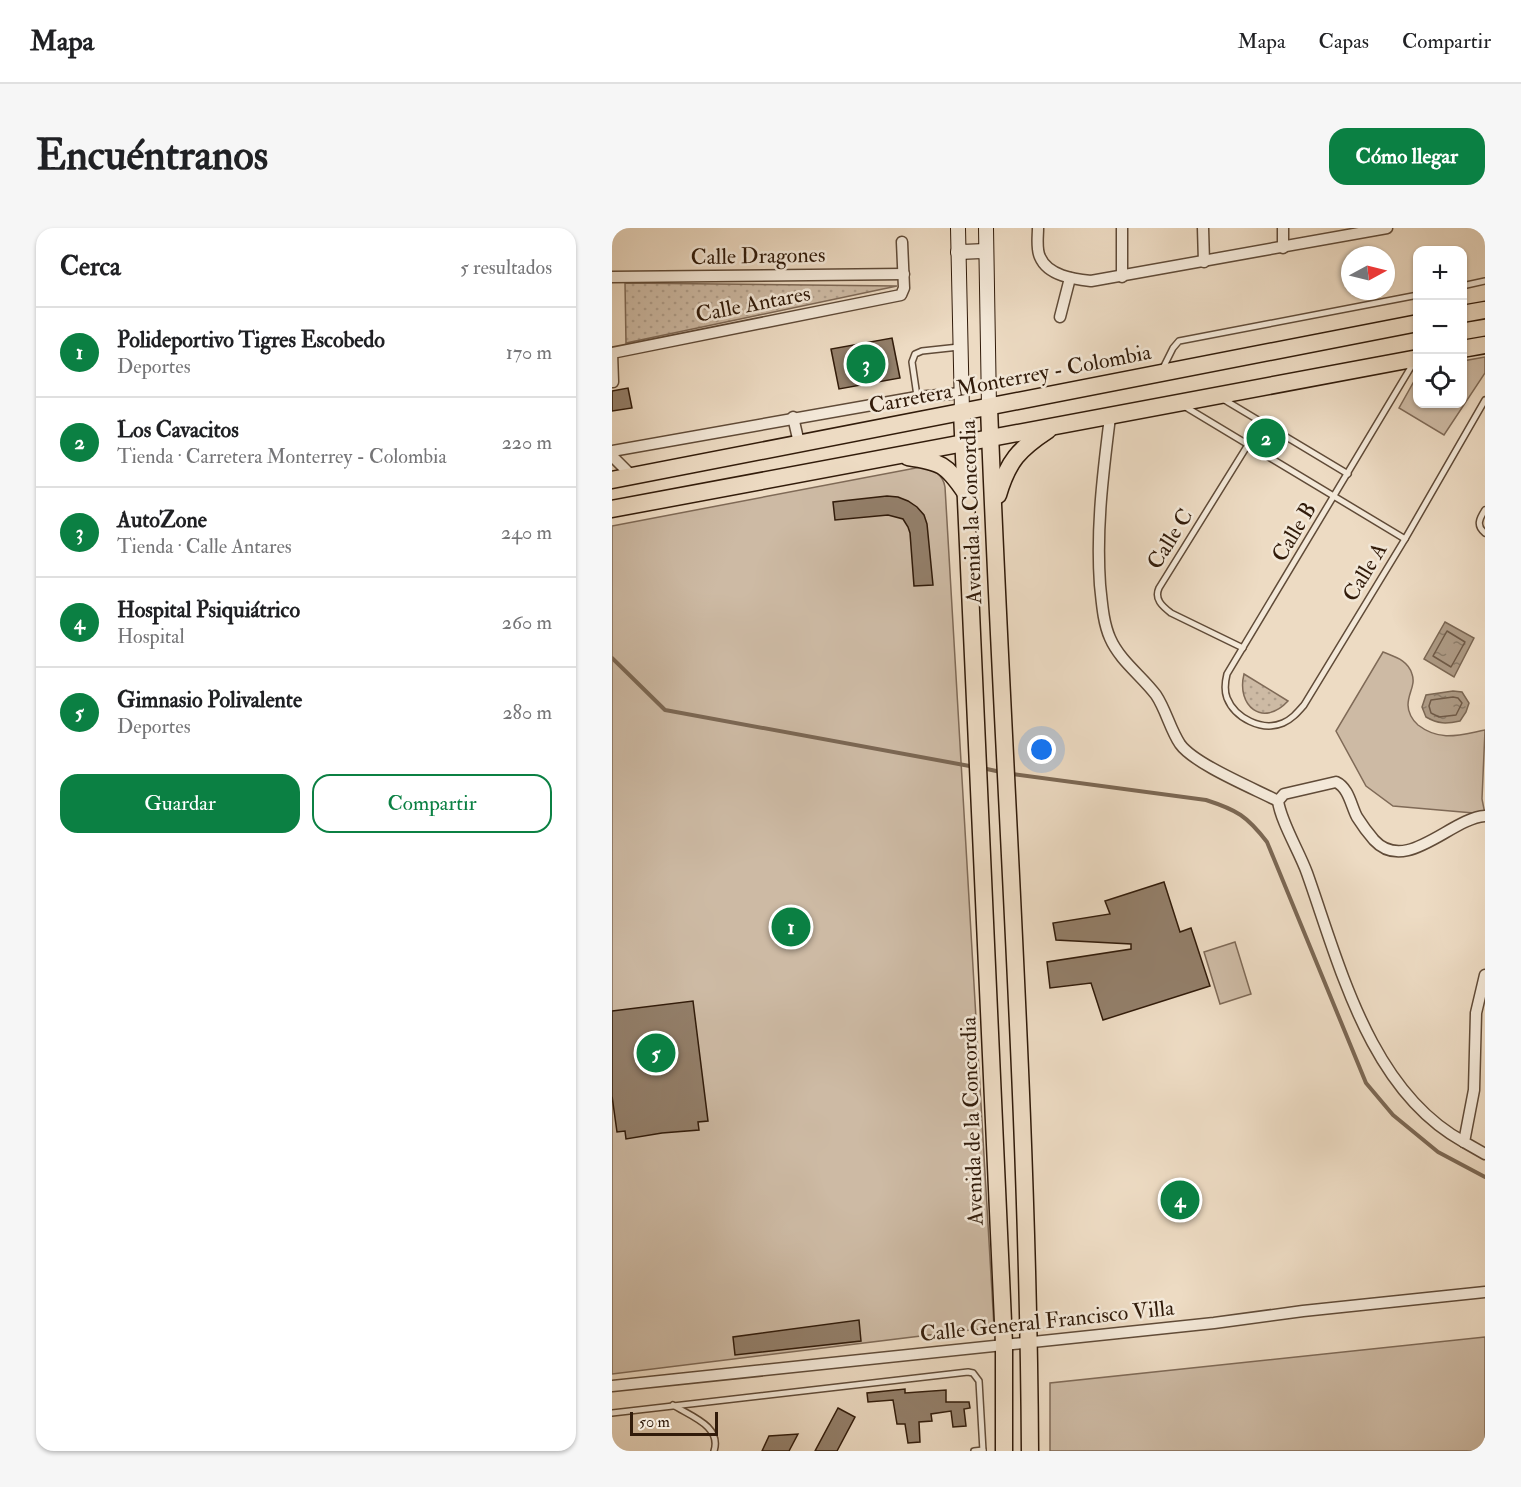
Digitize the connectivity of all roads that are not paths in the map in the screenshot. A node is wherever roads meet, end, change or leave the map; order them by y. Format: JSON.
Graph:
{"nodes":[{"id":1,"x":958,"y":228,"type":"edge"},
{"id":2,"x":986,"y":228,"type":"edge"},
{"id":3,"x":1038,"y":228,"type":"edge"},
{"id":4,"x":1122,"y":228,"type":"edge"},
{"id":5,"x":1203,"y":228,"type":"edge"},
{"id":6,"x":1283,"y":228,"type":"edge"},
{"id":7,"x":1387,"y":228,"type":"edge"},
{"id":8,"x":1366,"y":230,"type":"edge"},
{"id":9,"x":902,"y":242,"type":"dead end"},
{"id":10,"x":1283,"y":248,"type":"junction"},
{"id":11,"x":986,"y":251,"type":"junction"},
{"id":12,"x":958,"y":252,"type":"junction"},
{"id":13,"x":1204,"y":262,"type":"junction"},
{"id":14,"x":904,"y":274,"type":"junction"},
{"id":15,"x":612,"y":277,"type":"edge"},
{"id":16,"x":1122,"y":277,"type":"junction"},
{"id":17,"x":1071,"y":278,"type":"junction"},
{"id":18,"x":1485,"y":281,"type":"edge"},
{"id":19,"x":1467,"y":285,"type":"edge"},
{"id":20,"x":1413,"y":296,"type":"edge"},
{"id":21,"x":1485,"y":310,"type":"edge"},
{"id":22,"x":1467,"y":313,"type":"edge"},
{"id":23,"x":1060,"y":317,"type":"dead end"},
{"id":24,"x":1413,"y":324,"type":"edge"},
{"id":25,"x":1485,"y":345,"type":"edge"},
{"id":26,"x":959,"y":347,"type":"junction"},
{"id":27,"x":1467,"y":348,"type":"edge"},
{"id":28,"x":612,"y":353,"type":"edge"},
{"id":29,"x":1413,"y":359,"type":"edge"},
{"id":30,"x":1413,"y":365,"type":"edge"},
{"id":31,"x":1161,"y":373,"type":"junction"},
{"id":32,"x":613,"y":382,"type":"edge"},
{"id":33,"x":961,"y":393,"type":"junction"},
{"id":34,"x":1218,"y":396,"type":"junction"},
{"id":35,"x":917,"y":397,"type":"junction"},
{"id":36,"x":1485,"y":400,"type":"edge"},
{"id":37,"x":1180,"y":403,"type":"junction"},
{"id":38,"x":989,"y":407,"type":"junction"},
{"id":39,"x":962,"y":412,"type":"junction"},
{"id":40,"x":793,"y":417,"type":"junction"},
{"id":41,"x":1110,"y":417,"type":"junction"},
{"id":42,"x":1054,"y":427,"type":"junction"},
{"id":43,"x":990,"y":437,"type":"junction"},
{"id":44,"x":963,"y":442,"type":"junction"},
{"id":45,"x":798,"y":443,"type":"junction"},
{"id":46,"x":1249,"y":443,"type":"junction"},
{"id":47,"x":612,"y":451,"type":"edge"},
{"id":48,"x":896,"y":455,"type":"junction"},
{"id":49,"x":612,"y":456,"type":"edge"},
{"id":50,"x":1348,"y":474,"type":"junction"},
{"id":51,"x":632,"y":476,"type":"junction"},
{"id":52,"x":612,"y":480,"type":"edge"},
{"id":53,"x":966,"y":493,"type":"junction"},
{"id":54,"x":1335,"y":496,"type":"junction"},
{"id":55,"x":612,"y":509,"type":"edge"},
{"id":56,"x":993,"y":510,"type":"junction"},
{"id":57,"x":1485,"y":510,"type":"edge"},
{"id":58,"x":1485,"y":533,"type":"edge"},
{"id":59,"x":1405,"y":539,"type":"junction"},
{"id":60,"x":1242,"y":648,"type":"junction"},
{"id":61,"x":1249,"y":721,"type":"joint"},
{"id":62,"x":980,"y":790,"type":"joint"},
{"id":63,"x":1278,"y":801,"type":"junction"},
{"id":64,"x":1485,"y":816,"type":"edge"},
{"id":65,"x":1485,"y":975,"type":"edge"},
{"id":66,"x":1464,"y":1142,"type":"junction"},
{"id":67,"x":1485,"y":1154,"type":"edge"},
{"id":68,"x":1485,"y":1292,"type":"edge"},
{"id":69,"x":1029,"y":1342,"type":"junction"},
{"id":70,"x":1004,"y":1344,"type":"junction"},
{"id":71,"x":612,"y":1386,"type":"edge"},
{"id":72,"x":671,"y":1405,"type":"junction"},
{"id":73,"x":612,"y":1413,"type":"edge"},
{"id":74,"x":983,"y":1450,"type":"edge"},
{"id":75,"x":714,"y":1451,"type":"edge"},
{"id":76,"x":974,"y":1451,"type":"edge"},
{"id":77,"x":1004,"y":1451,"type":"edge"},
{"id":78,"x":1030,"y":1451,"type":"edge"}],
"edges":[{"from":1,"to":12,"type":"main road","name":"Avenida la Concordia"},
{"from":2,"to":11,"type":"main road","name":"Avenida la Concordia"},
{"from":3,"to":17,"type":"street"},
{"from":4,"to":16,"type":"street"},
{"from":5,"to":13,"type":"street"},
{"from":6,"to":10,"type":"street"},
{"from":7,"to":8,"type":"street"},
{"from":8,"to":10,"type":"street"},
{"from":9,"to":14,"type":"street"},
{"from":10,"to":13,"type":"street"},
{"from":11,"to":12,"type":"main road"},
{"from":11,"to":38,"type":"main road","name":"Avenida la Concordia"},
{"from":12,"to":26,"type":"main road","name":"Avenida la Concordia"},
{"from":13,"to":16,"type":"street"},
{"from":14,"to":15,"type":"street","name":"Calle Dragones"},
{"from":14,"to":28,"type":"street","name":"Calle Antares"},
{"from":16,"to":17,"type":"street"},
{"from":17,"to":23,"type":"street"},
{"from":18,"to":19,"type":"lane"},
{"from":20,"to":31,"type":"lane"},
{"from":21,"to":22,"type":"main road"},
{"from":24,"to":31,"type":"main road","name":"Carretera Monterrey - Colombia"},
{"from":25,"to":27,"type":"main road"},
{"from":26,"to":33,"type":"main road","name":"Avenida la Concordia"},
{"from":26,"to":35,"type":"lane"},
{"from":28,"to":32,"type":"street"},
{"from":29,"to":34,"type":"main road"},
{"from":30,"to":50,"type":"lane","name":"Calle B"},
{"from":31,"to":38,"type":"main road","name":"Carretera Monterrey - Colombia"},
{"from":33,"to":35,"type":"street"},
{"from":33,"to":39,"type":"main road","name":"Avenida la Concordia"},
{"from":34,"to":37,"type":"main road"},
{"from":34,"to":50,"type":"lane"},
{"from":35,"to":40,"type":"street"},
{"from":36,"to":59,"type":"lane","name":"Calle A"},
{"from":37,"to":41,"type":"main road"},
{"from":37,"to":46,"type":"lane"},
{"from":38,"to":39,"type":"main road","name":"Carretera Monterrey - Colombia"},
{"from":38,"to":43,"type":"main road","name":"Avenida la Concordia"},
{"from":39,"to":44,"type":"main road","name":"Avenida la Concordia"},
{"from":39,"to":45,"type":"main road","name":"Carretera Monterrey - Colombia"},
{"from":40,"to":45,"type":"street"},
{"from":40,"to":47,"type":"street"},
{"from":41,"to":42,"type":"main road"},
{"from":41,"to":63,"type":"street"},
{"from":42,"to":43,"type":"main road"},
{"from":42,"to":56,"type":"main road"},
{"from":43,"to":44,"type":"main road"},
{"from":43,"to":56,"type":"main road","name":"Avenida la Concordia"},
{"from":44,"to":48,"type":"main road"},
{"from":44,"to":53,"type":"main road","name":"Avenida la Concordia"},
{"from":45,"to":51,"type":"main road","name":"Carretera Monterrey - Colombia"},
{"from":46,"to":54,"type":"lane"},
{"from":46,"to":60,"type":"lane","name":"Calle C"},
{"from":48,"to":53,"type":"main road"},
{"from":48,"to":55,"type":"main road"},
{"from":49,"to":51,"type":"street"},
{"from":50,"to":54,"type":"lane","name":"Calle B"},
{"from":51,"to":52,"type":"main road","name":"Carretera Monterrey - Colombia"},
{"from":53,"to":62,"type":"main road","name":"Avenida la Concordia"},
{"from":54,"to":59,"type":"lane"},
{"from":54,"to":60,"type":"lane","name":"Calle B"},
{"from":56,"to":69,"type":"main road","name":"Avenida la Concordia"},
{"from":57,"to":58,"type":"lane"},
{"from":59,"to":61,"type":"lane","name":"Calle A"},
{"from":60,"to":61,"type":"lane","name":"Calle B"},
{"from":62,"to":70,"type":"main road","name":"Avenida de la Concordia"},
{"from":63,"to":64,"type":"street"},
{"from":63,"to":66,"type":"street"},
{"from":65,"to":66,"type":"street"},
{"from":66,"to":67,"type":"street"},
{"from":68,"to":69,"type":"street","name":"Calle General Francisco Villa"},
{"from":69,"to":70,"type":"street","name":"Calle General Francisco Villa"},
{"from":69,"to":78,"type":"main road"},
{"from":70,"to":71,"type":"street","name":"Calle General Francisco Villa"},
{"from":70,"to":77,"type":"main road","name":"Avenida de la Concordia"},
{"from":72,"to":73,"type":"lane"},
{"from":72,"to":74,"type":"lane"},
{"from":72,"to":75,"type":"lane"},
{"from":74,"to":76,"type":"lane"}]}
